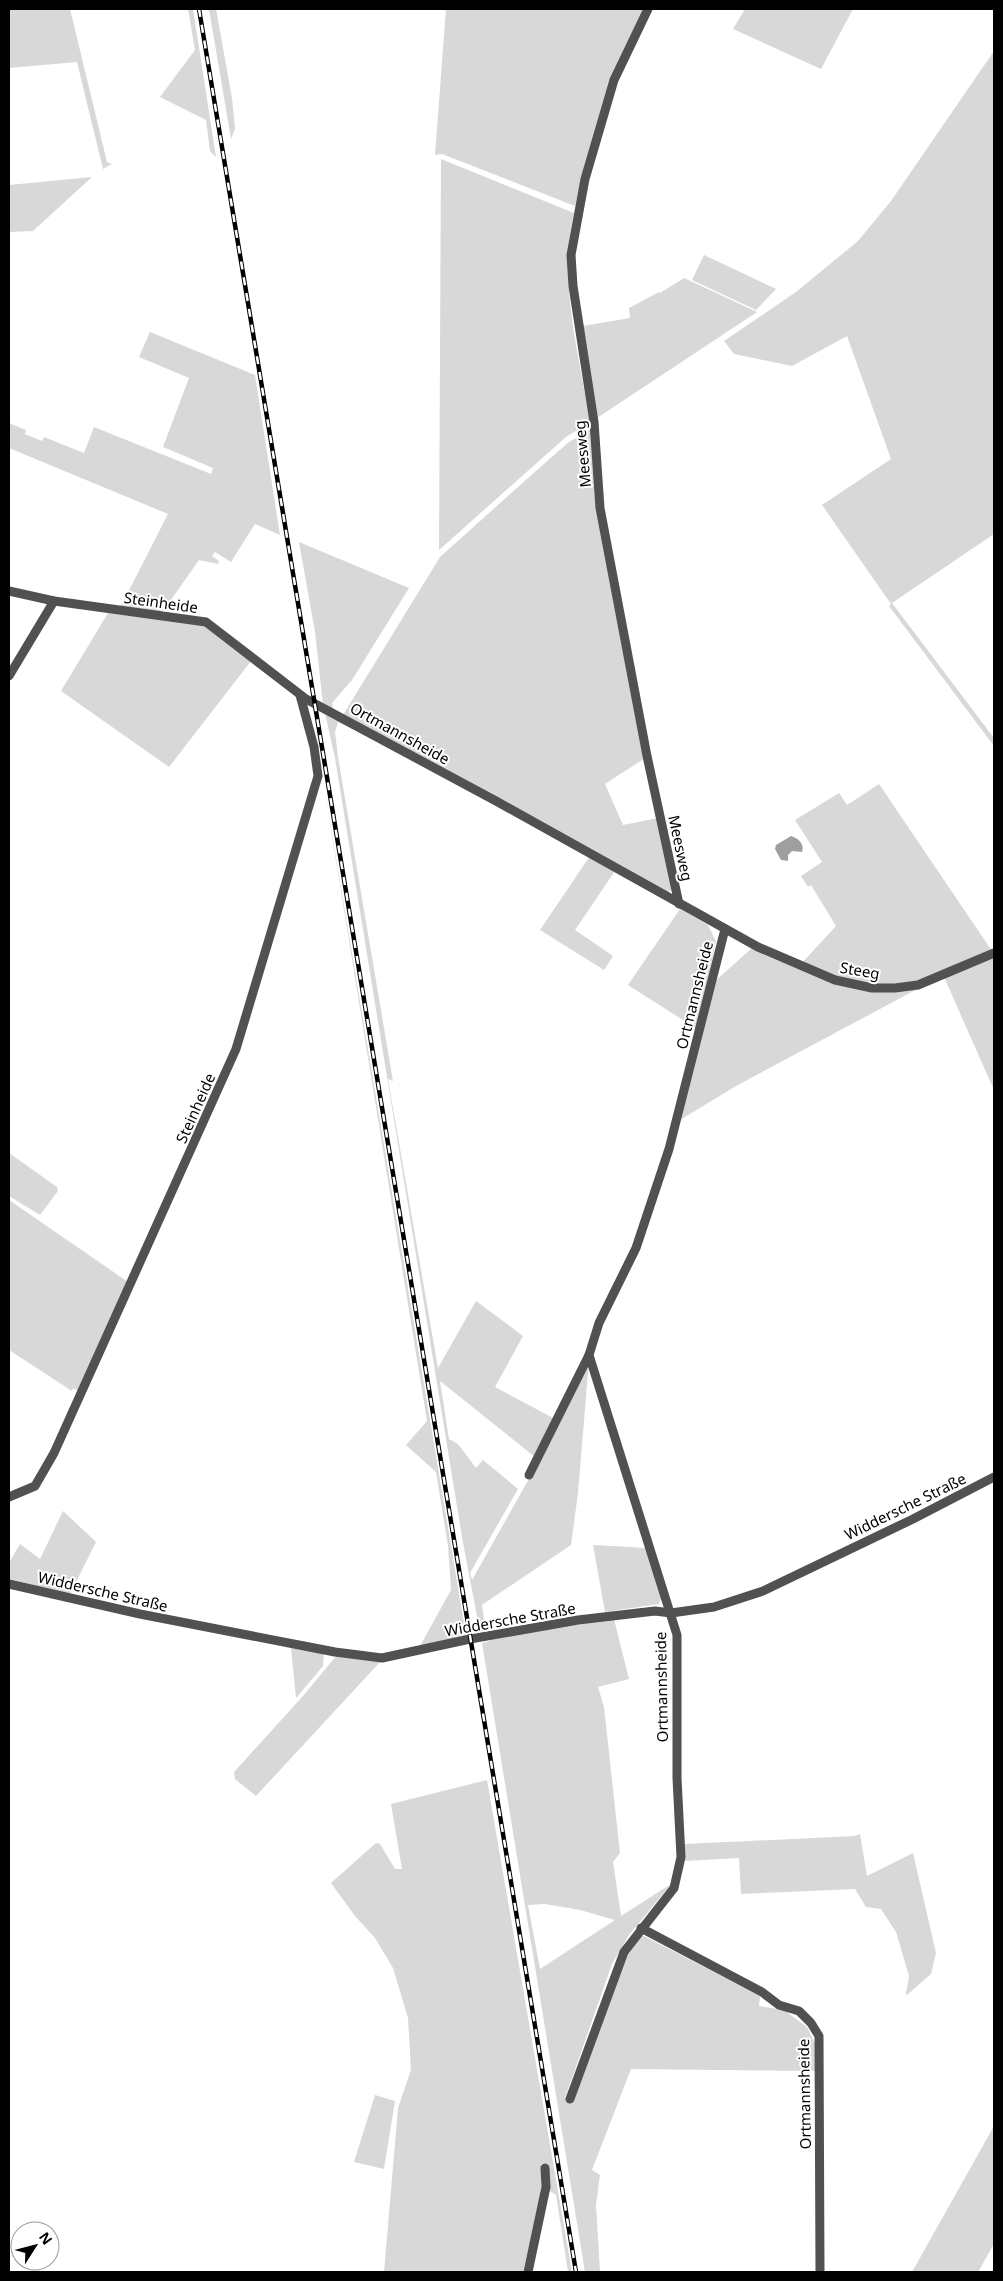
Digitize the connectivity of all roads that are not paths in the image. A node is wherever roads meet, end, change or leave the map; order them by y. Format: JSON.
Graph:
{"nodes":[{"id":1,"x":648,"y":9,"type":"edge"},
{"id":2,"x":9,"y":592,"type":"edge"},
{"id":3,"x":54,"y":601,"type":"junction"},
{"id":4,"x":9,"y":676,"type":"edge"},
{"id":5,"x":300,"y":696,"type":"junction"},
{"id":6,"x":326,"y":709,"type":"joint"},
{"id":7,"x":679,"y":904,"type":"junction"},
{"id":8,"x":725,"y":929,"type":"junction"},
{"id":9,"x":994,"y":953,"type":"edge"},
{"id":10,"x":589,"y":1355,"type":"junction"},
{"id":11,"x":529,"y":1475,"type":"dead end"},
{"id":12,"x":994,"y":1477,"type":"edge"},
{"id":13,"x":9,"y":1497,"type":"edge"},
{"id":14,"x":9,"y":1584,"type":"edge"},
{"id":15,"x":671,"y":1613,"type":"junction"},
{"id":16,"x":642,"y":1928,"type":"junction"},
{"id":17,"x":570,"y":2099,"type":"dead end"},
{"id":18,"x":545,"y":2168,"type":"dead end"},
{"id":19,"x":528,"y":2272,"type":"edge"},
{"id":20,"x":820,"y":2272,"type":"edge"}],
"edges":[{"from":1,"to":7,"type":"street","name":"Meesweg"},
{"from":2,"to":3,"type":"street","name":"Steinheide"},
{"from":3,"to":4,"type":"street"},
{"from":3,"to":5,"type":"street","name":"Steinheide"},
{"from":5,"to":6,"type":"street","name":"Steinheide"},
{"from":5,"to":13,"type":"street","name":"Steinheide"},
{"from":6,"to":7,"type":"street","name":"Ortmannsheide"},
{"from":7,"to":8,"type":"street","name":"Ortmannsheide"},
{"from":8,"to":9,"type":"street","name":"Steeg"},
{"from":8,"to":10,"type":"street","name":"Ortmannsheide"},
{"from":10,"to":11,"type":"street","name":"Ortmannsheide"},
{"from":10,"to":15,"type":"street","name":"Ortmannsheide"},
{"from":12,"to":15,"type":"street","name":"Widdersche Straße"},
{"from":14,"to":15,"type":"street","name":"Widdersche Straße"},
{"from":15,"to":16,"type":"street","name":"Ortmannsheide"},
{"from":16,"to":17,"type":"street","name":"Ortmannsheide"},
{"from":16,"to":20,"type":"street","name":"Ortmannsheide"},
{"from":18,"to":19,"type":"street"}]}
